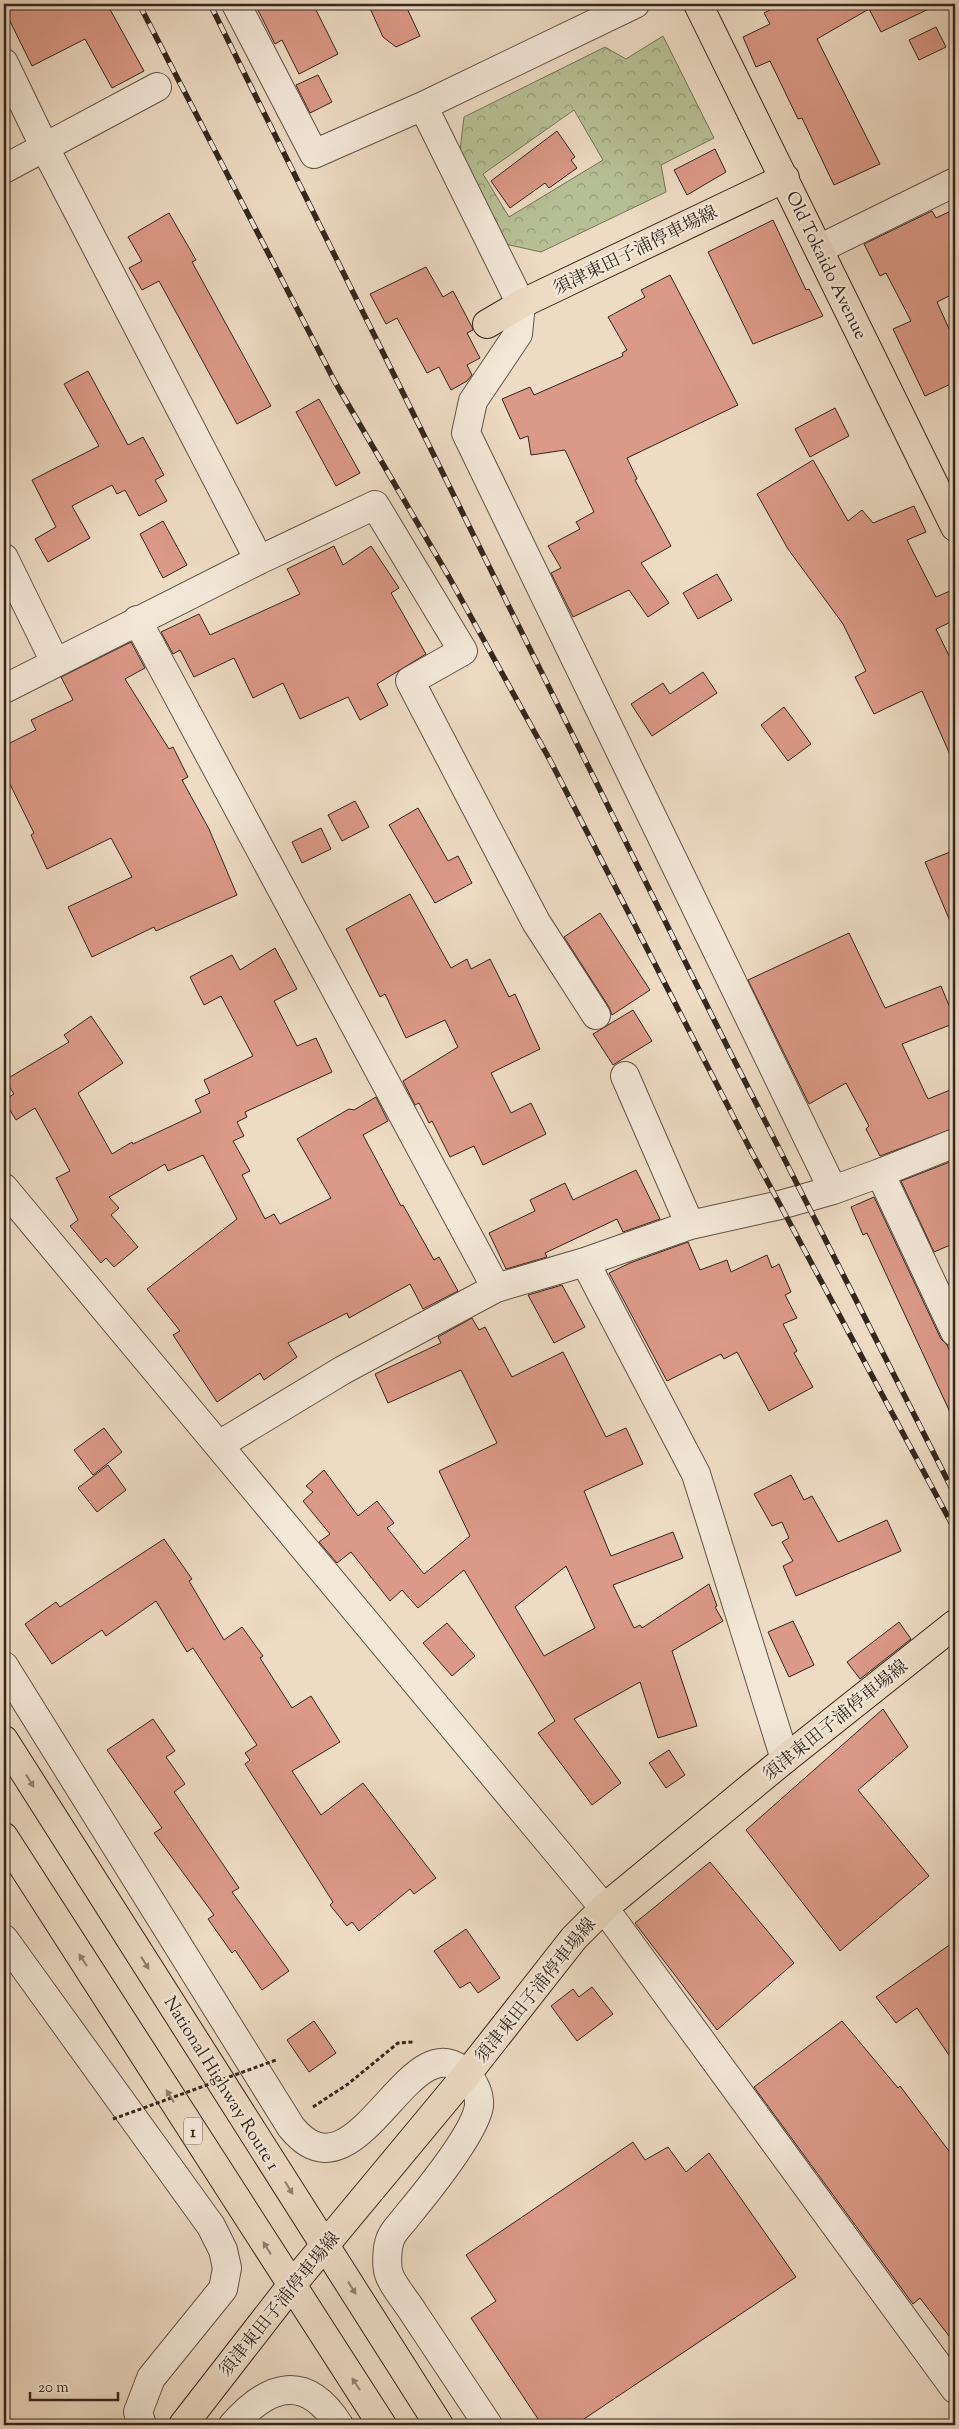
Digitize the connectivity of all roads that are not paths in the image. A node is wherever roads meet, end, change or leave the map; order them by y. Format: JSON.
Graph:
{"nodes":[{"id":1,"x":236,"y":4,"type":"edge"},
{"id":2,"x":634,"y":4,"type":"edge"},
{"id":3,"x":698,"y":4,"type":"edge"},
{"id":4,"x":4,"y":63,"type":"edge"},
{"id":5,"x":157,"y":87,"type":"dead end"},
{"id":6,"x":423,"y":106,"type":"junction"},
{"id":7,"x":45,"y":148,"type":"junction"},
{"id":8,"x":4,"y":169,"type":"edge"},
{"id":9,"x":785,"y":178,"type":"junction"},
{"id":10,"x":955,"y":182,"type":"edge"},
{"id":11,"x":819,"y":249,"type":"junction"},
{"id":12,"x":521,"y":304,"type":"junction"},
{"id":13,"x":487,"y":324,"type":"dead end"},
{"id":14,"x":955,"y":527,"type":"edge"},
{"id":15,"x":4,"y":558,"type":"edge"},
{"id":16,"x":259,"y":560,"type":"junction"},
{"id":17,"x":137,"y":620,"type":"junction"},
{"id":18,"x":55,"y":662,"type":"junction"},
{"id":19,"x":4,"y":689,"type":"edge"},
{"id":20,"x":596,"y":1015,"type":"dead end"},
{"id":21,"x":625,"y":1076,"type":"dead end"},
{"id":22,"x":955,"y":1142,"type":"edge"},
{"id":23,"x":880,"y":1172,"type":"junction"},
{"id":24,"x":4,"y":1188,"type":"edge"},
{"id":25,"x":833,"y":1190,"type":"junction"},
{"id":26,"x":690,"y":1226,"type":"junction"},
{"id":27,"x":585,"y":1262,"type":"junction"},
{"id":28,"x":496,"y":1288,"type":"junction"},
{"id":29,"x":955,"y":1332,"type":"edge"},
{"id":30,"x":219,"y":1445,"type":"junction"},
{"id":31,"x":955,"y":1624,"type":"edge"},
{"id":32,"x":4,"y":1666,"type":"edge"},
{"id":33,"x":4,"y":1740,"type":"edge"},
{"id":34,"x":785,"y":1759,"type":"junction"},
{"id":35,"x":4,"y":1837,"type":"edge"},
{"id":36,"x":604,"y":1908,"type":"junction"},
{"id":37,"x":6,"y":1949,"type":"edge"},
{"id":38,"x":466,"y":2074,"type":"junction"},
{"id":39,"x":326,"y":2247,"type":"junction"},
{"id":40,"x":291,"y":2286,"type":"junction"},
{"id":41,"x":955,"y":2389,"type":"edge"},
{"id":42,"x":142,"y":2425,"type":"edge"},
{"id":43,"x":183,"y":2425,"type":"edge"},
{"id":44,"x":233,"y":2425,"type":"edge"},
{"id":45,"x":339,"y":2425,"type":"edge"},
{"id":46,"x":382,"y":2425,"type":"edge"},
{"id":47,"x":439,"y":2425,"type":"edge"},
{"id":48,"x":488,"y":2425,"type":"edge"}],
"edges":[{"from":1,"to":6,"type":"street"},
{"from":2,"to":6,"type":"street"},
{"from":3,"to":9,"type":"main road","name":"Old Tokaido Avenue"},
{"from":4,"to":7,"type":"street"},
{"from":5,"to":7,"type":"street"},
{"from":6,"to":12,"type":"street"},
{"from":7,"to":8,"type":"street"},
{"from":7,"to":16,"type":"street"},
{"from":9,"to":11,"type":"main road","name":"Old Tokaido Avenue"},
{"from":9,"to":12,"type":"main road","name":"須津東田子浦停車場線"},
{"from":10,"to":11,"type":"street"},
{"from":11,"to":14,"type":"main road","name":"Old Tokaido Avenue"},
{"from":12,"to":13,"type":"main road","name":"須津東田子浦停車場線"},
{"from":12,"to":25,"type":"street"},
{"from":15,"to":18,"type":"street"},
{"from":16,"to":17,"type":"street"},
{"from":16,"to":20,"type":"street"},
{"from":17,"to":18,"type":"street"},
{"from":17,"to":28,"type":"street"},
{"from":18,"to":19,"type":"street"},
{"from":21,"to":26,"type":"street"},
{"from":22,"to":23,"type":"street"},
{"from":23,"to":25,"type":"street"},
{"from":23,"to":29,"type":"street"},
{"from":24,"to":30,"type":"street"},
{"from":25,"to":26,"type":"street"},
{"from":26,"to":27,"type":"street"},
{"from":27,"to":28,"type":"street"},
{"from":27,"to":34,"type":"street"},
{"from":28,"to":30,"type":"street"},
{"from":30,"to":36,"type":"street"},
{"from":31,"to":34,"type":"main road","name":"須津東田子浦停車場線"},
{"from":32,"to":38,"type":"street"},
{"from":33,"to":39,"type":"main road","name":"National Highway Route 1","one_way":true},
{"from":34,"to":36,"type":"main road","name":"須津東田子浦停車場線"},
{"from":40,"to":35,"type":"main road","number":"1","one_way":true},
{"from":36,"to":38,"type":"main road","name":"須津東田子浦停車場線"},
{"from":36,"to":41,"type":"street"},
{"from":37,"to":42,"type":"street"},
{"from":38,"to":39,"type":"main road","name":"須津東田子浦停車場線"},
{"from":38,"to":48,"type":"street"},
{"from":39,"to":40,"type":"main road","name":"須津東田子浦停車場線"},
{"from":39,"to":47,"type":"main road","name":"National Highway Route 1","one_way":true},
{"from":40,"to":43,"type":"main road","name":"須津東田子浦停車場線"},
{"from":46,"to":40,"type":"main road","number":"1","one_way":true},
{"from":44,"to":45,"type":"street"}]}
